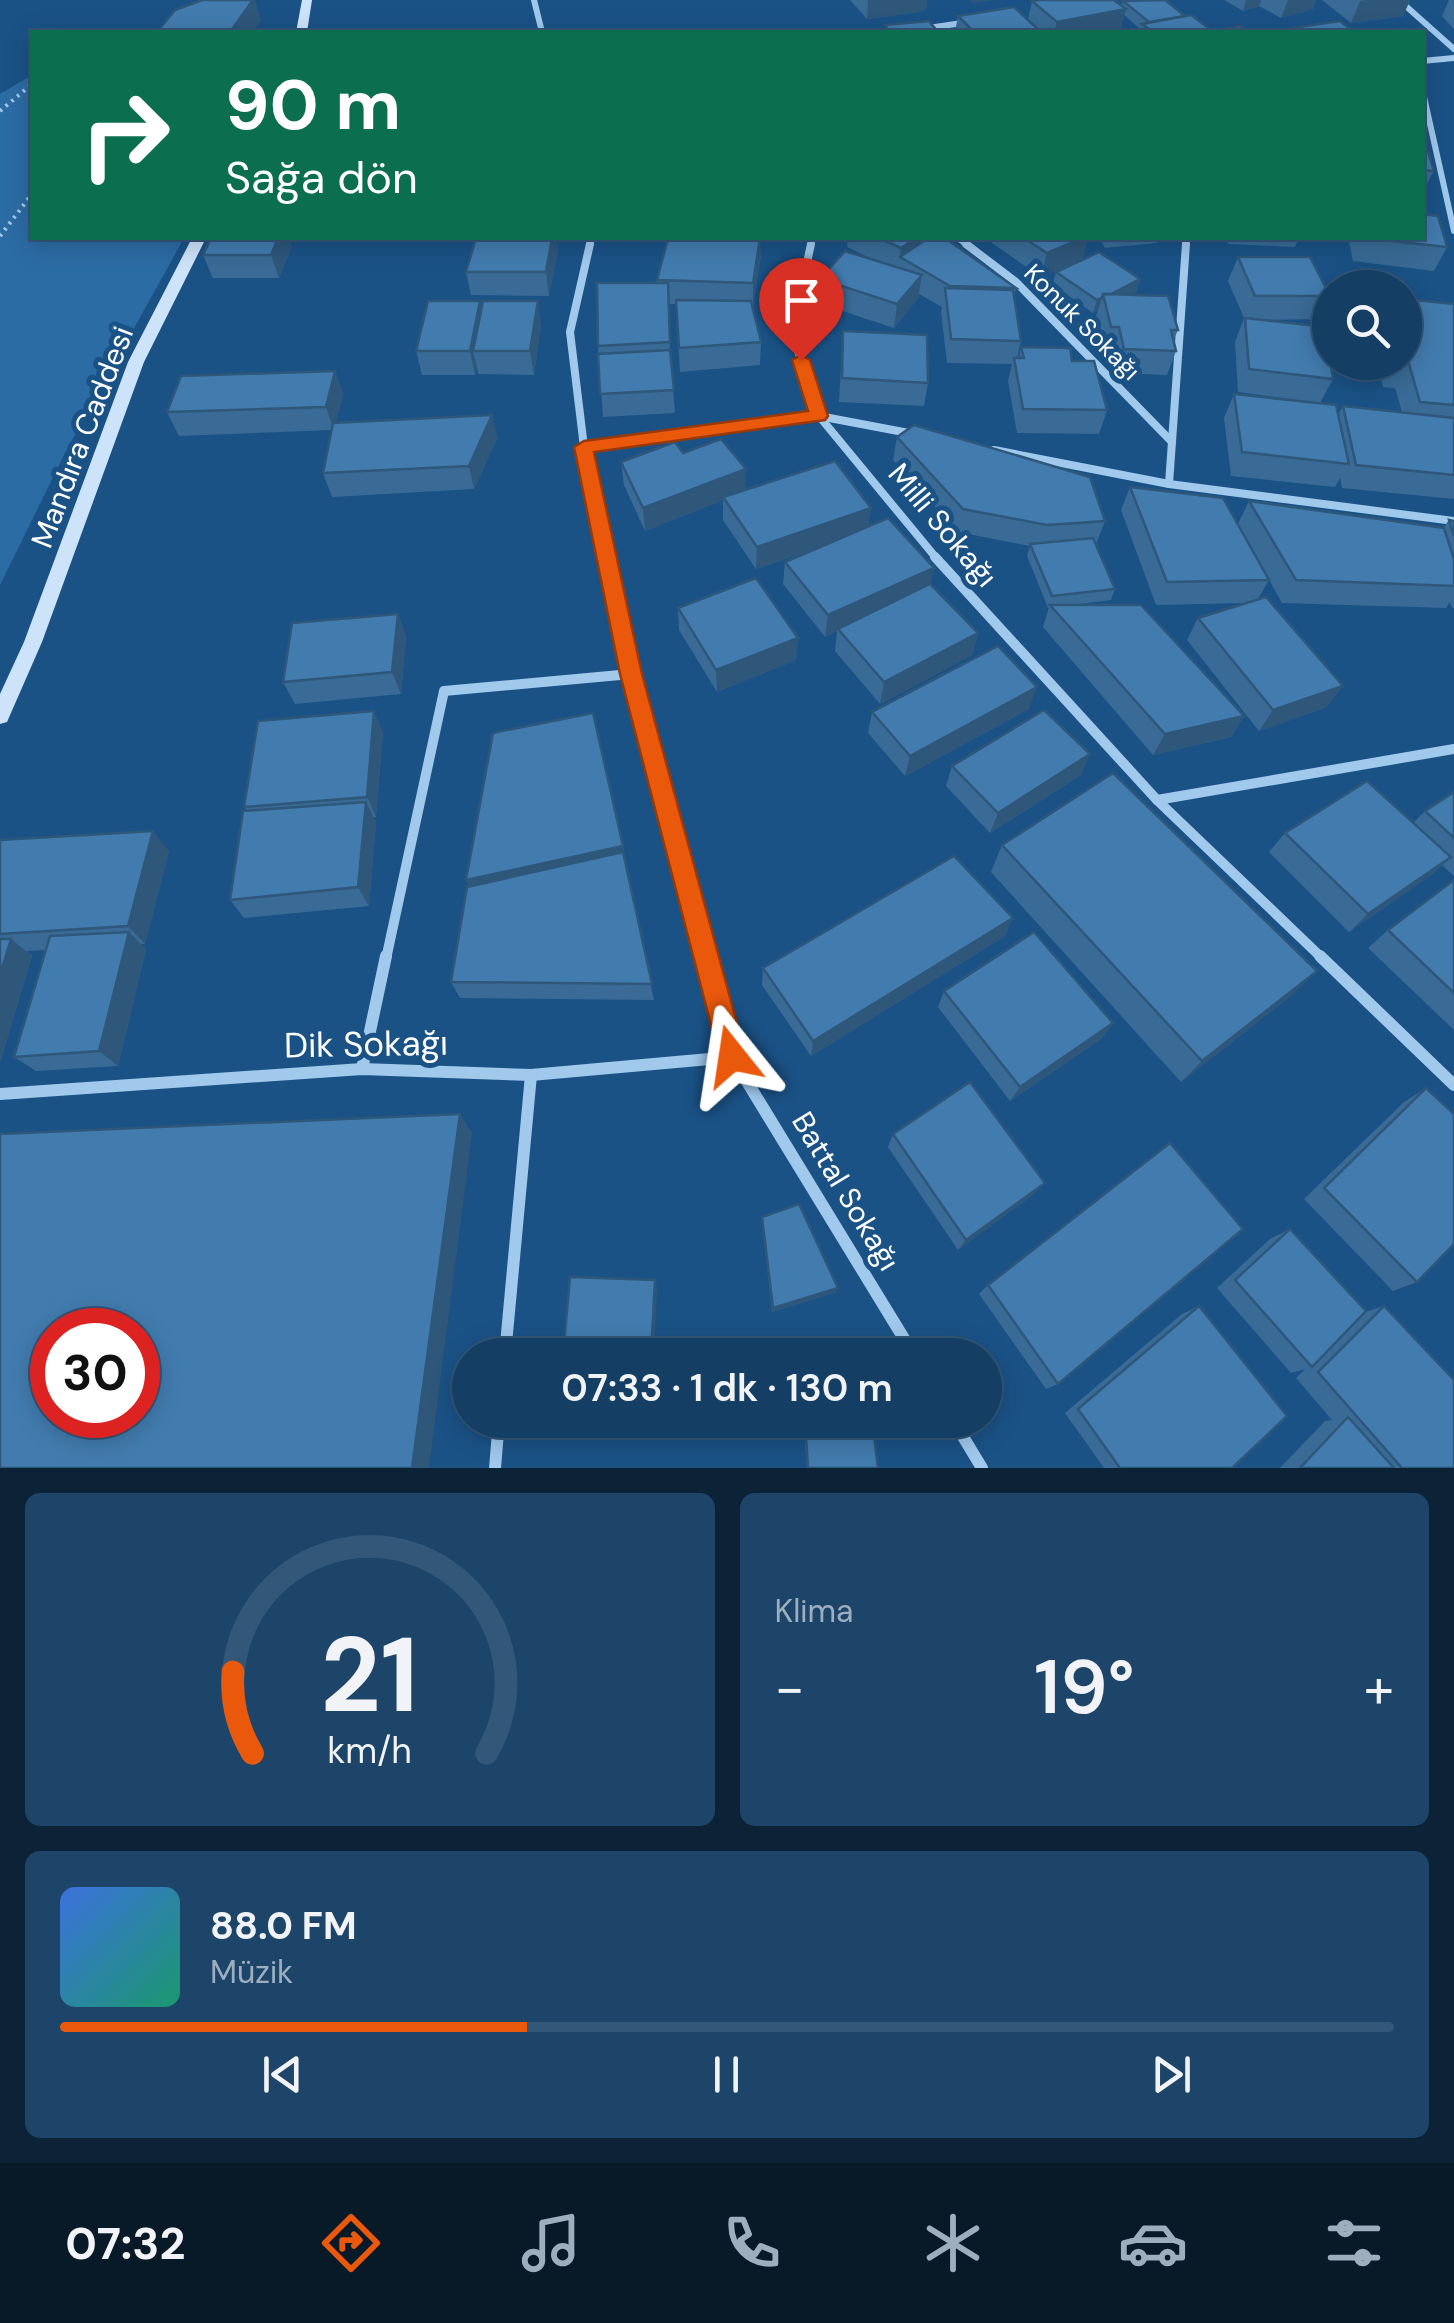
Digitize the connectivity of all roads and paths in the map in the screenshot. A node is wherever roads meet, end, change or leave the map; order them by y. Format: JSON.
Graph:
{"nodes":[{"id":1,"x":307,"y":0,"type":"edge"},
{"id":2,"x":534,"y":0,"type":"edge"},
{"id":3,"x":1399,"y":0,"type":"edge"},
{"id":4,"x":972,"y":21,"type":"edge"},
{"id":5,"x":301,"y":30,"type":"edge"},
{"id":6,"x":542,"y":30,"type":"edge"},
{"id":7,"x":913,"y":30,"type":"edge"},
{"id":8,"x":1454,"y":49,"type":"edge"},
{"id":9,"x":1454,"y":58,"type":"edge"},
{"id":10,"x":1425,"y":61,"type":"edge"},
{"id":11,"x":30,"y":86,"type":"edge"},
{"id":12,"x":1425,"y":101,"type":"edge"},
{"id":13,"x":0,"y":111,"type":"edge"},
{"id":14,"x":30,"y":197,"type":"edge"},
{"id":15,"x":1454,"y":230,"type":"edge"},
{"id":16,"x":0,"y":236,"type":"edge"},
{"id":17,"x":199,"y":240,"type":"edge"},
{"id":18,"x":592,"y":240,"type":"edge"},
{"id":19,"x":812,"y":240,"type":"edge"},
{"id":20,"x":961,"y":240,"type":"edge"},
{"id":21,"x":1186,"y":240,"type":"edge"},
{"id":22,"x":819,"y":416,"type":"junction"},
{"id":23,"x":917,"y":435,"type":"edge"},
{"id":24,"x":1172,"y":442,"type":"junction"},
{"id":25,"x":976,"y":446,"type":"edge"},
{"id":26,"x":584,"y":447,"type":"junction"},
{"id":27,"x":1169,"y":484,"type":"junction"},
{"id":28,"x":1454,"y":521,"type":"edge"},
{"id":29,"x":631,"y":674,"type":"junction"},
{"id":30,"x":0,"y":716,"type":"edge"},
{"id":31,"x":1454,"y":748,"type":"edge"},
{"id":32,"x":1157,"y":800,"type":"junction"},
{"id":33,"x":732,"y":1056,"type":"junction"},
{"id":34,"x":362,"y":1069,"type":"junction"},
{"id":35,"x":531,"y":1075,"type":"junction"},
{"id":36,"x":1454,"y":1086,"type":"edge"},
{"id":37,"x":0,"y":1094,"type":"edge"},
{"id":38,"x":507,"y":1338,"type":"edge"},
{"id":39,"x":904,"y":1338,"type":"edge"},
{"id":40,"x":498,"y":1438,"type":"edge"},
{"id":41,"x":964,"y":1438,"type":"edge"},
{"id":42,"x":495,"y":1468,"type":"edge"},
{"id":43,"x":982,"y":1468,"type":"edge"}],
"edges":[{"from":1,"to":5,"type":"street"},
{"from":2,"to":6,"type":"street"},
{"from":3,"to":8,"type":"street"},
{"from":4,"to":7,"type":"street"},
{"from":9,"to":10,"type":"street"},
{"from":11,"to":13,"type":"path"},
{"from":12,"to":15,"type":"street"},
{"from":14,"to":16,"type":"path"},
{"from":17,"to":30,"type":"street","name":"Mandıra Caddesi"},
{"from":18,"to":26,"type":"street","name":"Battal Sokağı"},
{"from":19,"to":22,"type":"street","name":"Milli Sokağı"},
{"from":20,"to":24,"type":"street","name":"Konuk Sokağı"},
{"from":21,"to":24,"type":"street"},
{"from":22,"to":23,"type":"street"},
{"from":22,"to":26,"type":"street"},
{"from":22,"to":32,"type":"street","name":"Milli Sokağı"},
{"from":24,"to":27,"type":"street"},
{"from":25,"to":27,"type":"street"},
{"from":26,"to":29,"type":"street","name":"Battal Sokağı"},
{"from":27,"to":28,"type":"street"},
{"from":29,"to":33,"type":"street","name":"Battal Sokağı"},
{"from":29,"to":34,"type":"street"},
{"from":31,"to":32,"type":"street"},
{"from":32,"to":36,"type":"street","name":"Milli Sokağı"},
{"from":33,"to":35,"type":"street","name":"Dik Sokağı"},
{"from":33,"to":39,"type":"street","name":"Battal Sokağı"},
{"from":34,"to":35,"type":"street","name":"Dik Sokağı"},
{"from":34,"to":37,"type":"street","name":"Dik Sokağı"},
{"from":35,"to":38,"type":"street"},
{"from":40,"to":42,"type":"street"},
{"from":41,"to":43,"type":"street"}]}
